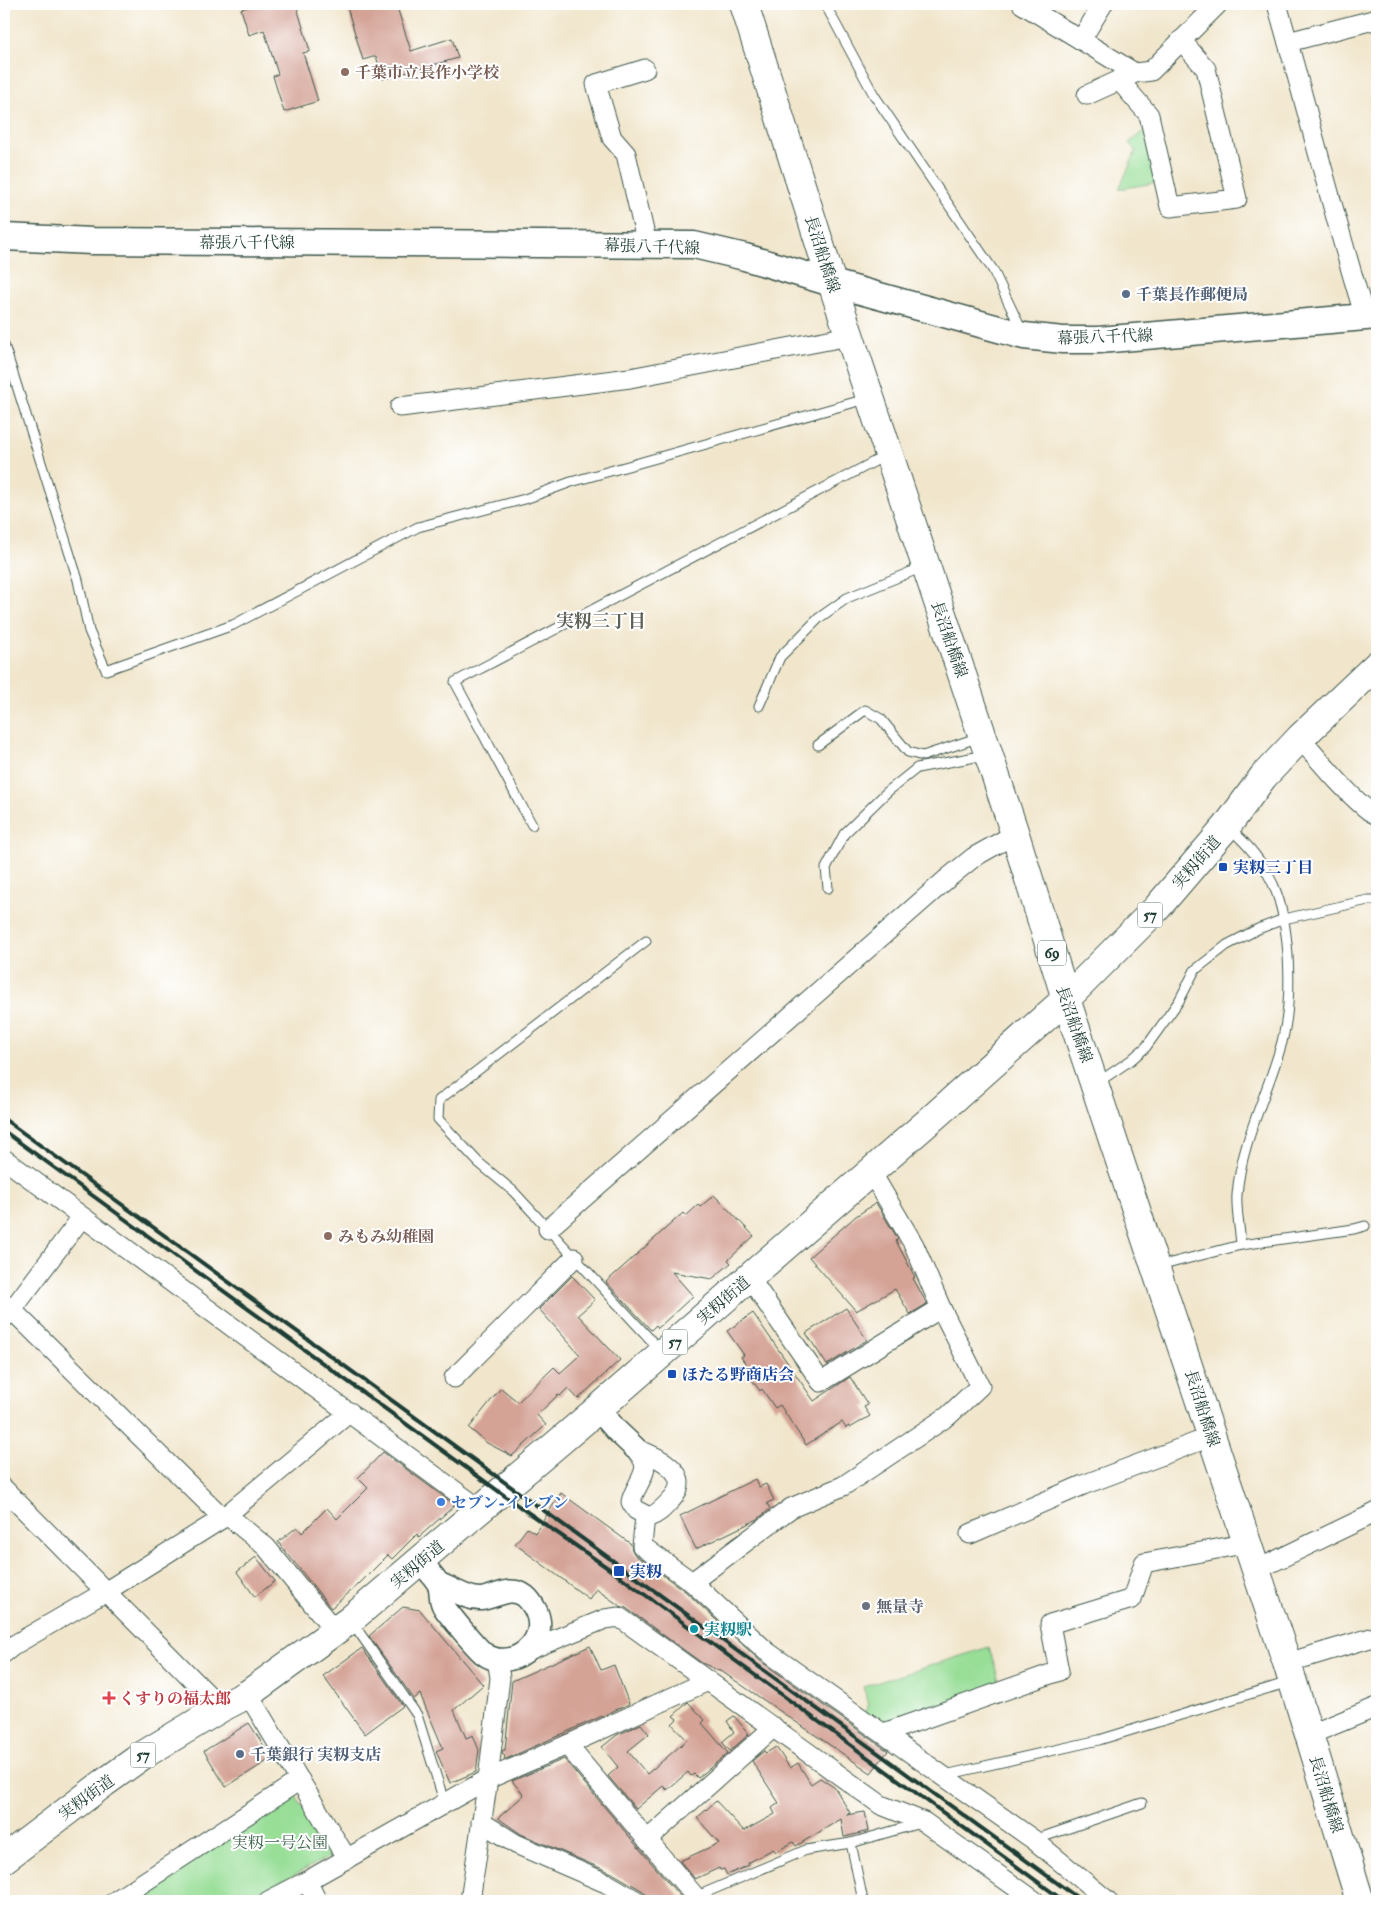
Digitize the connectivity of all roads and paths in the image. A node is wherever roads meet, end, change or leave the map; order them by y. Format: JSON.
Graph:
{"nodes":[{"id":1,"x":744,"y":4,"type":"edge"},
{"id":2,"x":825,"y":4,"type":"edge"},
{"id":3,"x":1022,"y":4,"type":"edge"},
{"id":4,"x":1103,"y":4,"type":"edge"},
{"id":5,"x":1218,"y":4,"type":"edge"},
{"id":6,"x":1276,"y":4,"type":"edge"},
{"id":7,"x":1377,"y":19,"type":"edge"},
{"id":8,"x":1082,"y":40,"type":"junction"},
{"id":9,"x":1181,"y":40,"type":"junction"},
{"id":10,"x":1288,"y":42,"type":"junction"},
{"id":11,"x":645,"y":69,"type":"dead end"},
{"id":12,"x":1127,"y":76,"type":"junction"},
{"id":13,"x":1087,"y":95,"type":"dead end"},
{"id":14,"x":4,"y":237,"type":"edge"},
{"id":15,"x":647,"y":244,"type":"junction"},
{"id":16,"x":832,"y":283,"type":"junction"},
{"id":17,"x":1371,"y":317,"type":"edge"},
{"id":18,"x":849,"y":336,"type":"junction"},
{"id":19,"x":1024,"y":336,"type":"junction"},
{"id":20,"x":4,"y":345,"type":"edge"},
{"id":21,"x":869,"y":398,"type":"junction"},
{"id":22,"x":400,"y":407,"type":"dead end"},
{"id":23,"x":888,"y":454,"type":"junction"},
{"id":24,"x":925,"y":566,"type":"junction"},
{"id":25,"x":1377,"y":665,"type":"edge"},
{"id":26,"x":758,"y":706,"type":"dead end"},
{"id":27,"x":1300,"y":738,"type":"junction"},
{"id":28,"x":818,"y":745,"type":"dead end"},
{"id":29,"x":985,"y":745,"type":"junction"},
{"id":30,"x":1377,"y":815,"type":"edge"},
{"id":31,"x":532,"y":825,"type":"dead end"},
{"id":32,"x":1227,"y":826,"type":"junction"},
{"id":33,"x":1015,"y":834,"type":"junction"},
{"id":34,"x":828,"y":888,"type":"dead end"},
{"id":35,"x":1377,"y":900,"type":"edge"},
{"id":36,"x":1284,"y":919,"type":"junction"},
{"id":37,"x":646,"y":940,"type":"dead end"},
{"id":38,"x":1066,"y":998,"type":"junction"},
{"id":39,"x":1095,"y":1084,"type":"junction"},
{"id":40,"x":4,"y":1159,"type":"edge"},
{"id":41,"x":870,"y":1170,"type":"junction"},
{"id":42,"x":82,"y":1217,"type":"junction"},
{"id":43,"x":1365,"y":1226,"type":"dead end"},
{"id":44,"x":548,"y":1229,"type":"junction"},
{"id":45,"x":1241,"y":1244,"type":"junction"},
{"id":46,"x":574,"y":1258,"type":"junction"},
{"id":47,"x":1156,"y":1266,"type":"junction"},
{"id":48,"x":749,"y":1277,"type":"junction"},
{"id":49,"x":941,"y":1308,"type":"junction"},
{"id":50,"x":7,"y":1311,"type":"edge"},
{"id":51,"x":663,"y":1352,"type":"junction"},
{"id":52,"x":454,"y":1378,"type":"dead end"},
{"id":53,"x":598,"y":1409,"type":"junction"},
{"id":54,"x":350,"y":1412,"type":"junction"},
{"id":55,"x":1213,"y":1436,"type":"junction"},
{"id":56,"x":636,"y":1448,"type":"junction"},
{"id":57,"x":4,"y":1489,"type":"edge"},
{"id":58,"x":482,"y":1510,"type":"junction"},
{"id":59,"x":1377,"y":1512,"type":"edge"},
{"id":60,"x":645,"y":1516,"type":"junction"},
{"id":61,"x":225,"y":1517,"type":"junction"},
{"id":62,"x":970,"y":1534,"type":"dead end"},
{"id":63,"x":1248,"y":1544,"type":"junction"},
{"id":64,"x":420,"y":1561,"type":"junction"},
{"id":65,"x":1256,"y":1570,"type":"junction"},
{"id":66,"x":692,"y":1582,"type":"junction"},
{"id":67,"x":439,"y":1584,"type":"junction"},
{"id":68,"x":105,"y":1592,"type":"junction"},
{"id":69,"x":342,"y":1626,"type":"junction"},
{"id":70,"x":1377,"y":1636,"type":"edge"},
{"id":71,"x":7,"y":1644,"type":"edge"},
{"id":72,"x":529,"y":1650,"type":"junction"},
{"id":73,"x":497,"y":1659,"type":"junction"},
{"id":74,"x":1290,"y":1672,"type":"junction"},
{"id":75,"x":708,"y":1681,"type":"junction"},
{"id":76,"x":248,"y":1694,"type":"junction"},
{"id":77,"x":1377,"y":1707,"type":"edge"},
{"id":78,"x":220,"y":1708,"type":"junction"},
{"id":79,"x":774,"y":1727,"type":"junction"},
{"id":80,"x":884,"y":1733,"type":"junction"},
{"id":81,"x":1309,"y":1735,"type":"junction"},
{"id":82,"x":567,"y":1745,"type":"junction"},
{"id":83,"x":942,"y":1776,"type":"junction"},
{"id":84,"x":488,"y":1779,"type":"junction"},
{"id":85,"x":300,"y":1780,"type":"junction"},
{"id":86,"x":1142,"y":1803,"type":"dead end"},
{"id":87,"x":445,"y":1804,"type":"junction"},
{"id":88,"x":481,"y":1822,"type":"junction"},
{"id":89,"x":924,"y":1822,"type":"junction"},
{"id":90,"x":647,"y":1840,"type":"junction"},
{"id":91,"x":1034,"y":1840,"type":"junction"},
{"id":92,"x":851,"y":1843,"type":"junction"},
{"id":93,"x":347,"y":1859,"type":"junction"},
{"id":94,"x":4,"y":1860,"type":"edge"},
{"id":95,"x":307,"y":1881,"type":"junction"},
{"id":96,"x":697,"y":1899,"type":"edge"},
{"id":97,"x":115,"y":1901,"type":"edge"},
{"id":98,"x":268,"y":1901,"type":"edge"},
{"id":99,"x":317,"y":1901,"type":"edge"},
{"id":100,"x":470,"y":1901,"type":"edge"},
{"id":101,"x":637,"y":1901,"type":"edge"},
{"id":102,"x":863,"y":1901,"type":"edge"},
{"id":103,"x":1035,"y":1901,"type":"edge"},
{"id":104,"x":1108,"y":1901,"type":"edge"},
{"id":105,"x":1360,"y":1901,"type":"edge"}],
"edges":[{"from":1,"to":16,"type":"main road","name":"長沼船橋線","number":"69"},
{"from":2,"to":19,"type":"lane"},
{"from":3,"to":8,"type":"street"},
{"from":4,"to":8,"type":"street"},
{"from":5,"to":9,"type":"street"},
{"from":6,"to":10,"type":"street"},
{"from":7,"to":10,"type":"street"},
{"from":8,"to":12,"type":"street"},
{"from":9,"to":12,"type":"street"},
{"from":9,"to":12,"type":"street"},
{"from":10,"to":17,"type":"street"},
{"from":11,"to":15,"type":"street"},
{"from":12,"to":13,"type":"street"},
{"from":14,"to":15,"type":"main road","name":"幕張八千代線"},
{"from":15,"to":16,"type":"main road","name":"幕張八千代線"},
{"from":16,"to":18,"type":"main road","name":"長沼船橋線","number":"69"},
{"from":16,"to":19,"type":"main road","name":"幕張八千代線"},
{"from":17,"to":19,"type":"main road","name":"幕張八千代線"},
{"from":18,"to":21,"type":"main road","name":"長沼船橋線","number":"69"},
{"from":18,"to":22,"type":"street"},
{"from":20,"to":21,"type":"lane"},
{"from":21,"to":23,"type":"main road","name":"長沼船橋線","number":"69"},
{"from":23,"to":24,"type":"main road","name":"長沼船橋線","number":"69"},
{"from":23,"to":31,"type":"lane"},
{"from":24,"to":26,"type":"lane"},
{"from":24,"to":29,"type":"main road","name":"長沼船橋線","number":"69"},
{"from":25,"to":27,"type":"main road","name":"実籾街道","number":"57"},
{"from":27,"to":30,"type":"street"},
{"from":27,"to":32,"type":"main road","name":"実籾街道","number":"57"},
{"from":28,"to":29,"type":"lane"},
{"from":29,"to":33,"type":"main road","name":"長沼船橋線","number":"69"},
{"from":29,"to":34,"type":"lane"},
{"from":32,"to":36,"type":"lane"},
{"from":32,"to":38,"type":"main road","name":"実籾街道","number":"57"},
{"from":33,"to":38,"type":"main road","name":"長沼船橋線","number":"69"},
{"from":33,"to":44,"type":"street"},
{"from":35,"to":36,"type":"lane"},
{"from":36,"to":39,"type":"lane"},
{"from":36,"to":45,"type":"lane"},
{"from":37,"to":44,"type":"lane"},
{"from":38,"to":39,"type":"main road","name":"長沼船橋線","number":"69"},
{"from":38,"to":41,"type":"main road","name":"実籾街道","number":"57"},
{"from":39,"to":47,"type":"main road","name":"長沼船橋線","number":"69"},
{"from":40,"to":42,"type":"street"},
{"from":41,"to":48,"type":"main road","name":"実籾街道","number":"57"},
{"from":41,"to":49,"type":"street"},
{"from":42,"to":50,"type":"street"},
{"from":42,"to":54,"type":"street"},
{"from":43,"to":45,"type":"lane"},
{"from":44,"to":46,"type":"lane"},
{"from":45,"to":47,"type":"lane"},
{"from":46,"to":51,"type":"lane"},
{"from":46,"to":52,"type":"street"},
{"from":47,"to":55,"type":"main road","name":"長沼船橋線","number":"69"},
{"from":48,"to":49,"type":"street"},
{"from":48,"to":51,"type":"main road","name":"実籾街道","number":"57"},
{"from":49,"to":66,"type":"street"},
{"from":50,"to":61,"type":"street"},
{"from":51,"to":53,"type":"main road","name":"実籾街道","number":"57"},
{"from":53,"to":56,"type":"street"},
{"from":53,"to":58,"type":"main road","name":"実籾街道","number":"57"},
{"from":54,"to":58,"type":"street"},
{"from":54,"to":61,"type":"street"},
{"from":55,"to":62,"type":"street"},
{"from":55,"to":63,"type":"main road","name":"長沼船橋線","number":"69"},
{"from":56,"to":60,"type":"street"},
{"from":56,"to":60,"type":"street"},
{"from":57,"to":68,"type":"street"},
{"from":58,"to":64,"type":"main road","name":"実籾街道","number":"57"},
{"from":59,"to":65,"type":"street"},
{"from":60,"to":66,"type":"street"},
{"from":61,"to":68,"type":"street"},
{"from":61,"to":69,"type":"street"},
{"from":63,"to":65,"type":"main road","name":"長沼船橋線","number":"69"},
{"from":63,"to":80,"type":"street"},
{"from":64,"to":67,"type":"street"},
{"from":64,"to":69,"type":"main road","name":"実籾街道","number":"57"},
{"from":65,"to":74,"type":"main road","name":"長沼船橋線","number":"69"},
{"from":66,"to":80,"type":"street"},
{"from":67,"to":72,"type":"street"},
{"from":67,"to":73,"type":"street"},
{"from":68,"to":71,"type":"street"},
{"from":68,"to":78,"type":"street"},
{"from":69,"to":76,"type":"main road","name":"実籾街道","number":"57"},
{"from":69,"to":87,"type":"lane"},
{"from":70,"to":74,"type":"street"},
{"from":72,"to":73,"type":"street"},
{"from":72,"to":75,"type":"street"},
{"from":73,"to":84,"type":"street"},
{"from":74,"to":81,"type":"main road","name":"長沼船橋線","number":"69"},
{"from":74,"to":83,"type":"lane"},
{"from":75,"to":79,"type":"street"},
{"from":75,"to":82,"type":"street"},
{"from":76,"to":78,"type":"main road","name":"実籾街道","number":"57"},
{"from":76,"to":85,"type":"street"},
{"from":77,"to":81,"type":"street"},
{"from":78,"to":94,"type":"main road","name":"実籾街道","number":"57"},
{"from":79,"to":89,"type":"street"},
{"from":79,"to":90,"type":"street"},
{"from":80,"to":83,"type":"street"},
{"from":81,"to":105,"type":"main road","name":"長沼船橋線","number":"69"},
{"from":82,"to":84,"type":"street"},
{"from":82,"to":90,"type":"street"},
{"from":83,"to":91,"type":"street"},
{"from":84,"to":87,"type":"street"},
{"from":84,"to":88,"type":"street"},
{"from":85,"to":93,"type":"street"},
{"from":85,"to":97,"type":"street"},
{"from":86,"to":91,"type":"lane"},
{"from":87,"to":93,"type":"street"},
{"from":88,"to":100,"type":"street"},
{"from":88,"to":101,"type":"street"},
{"from":89,"to":92,"type":"lane"},
{"from":89,"to":103,"type":"street"},
{"from":90,"to":96,"type":"street"},
{"from":91,"to":104,"type":"street"},
{"from":92,"to":96,"type":"lane"},
{"from":92,"to":102,"type":"lane"},
{"from":93,"to":95,"type":"street"},
{"from":95,"to":98,"type":"street"},
{"from":95,"to":99,"type":"street"}]}
